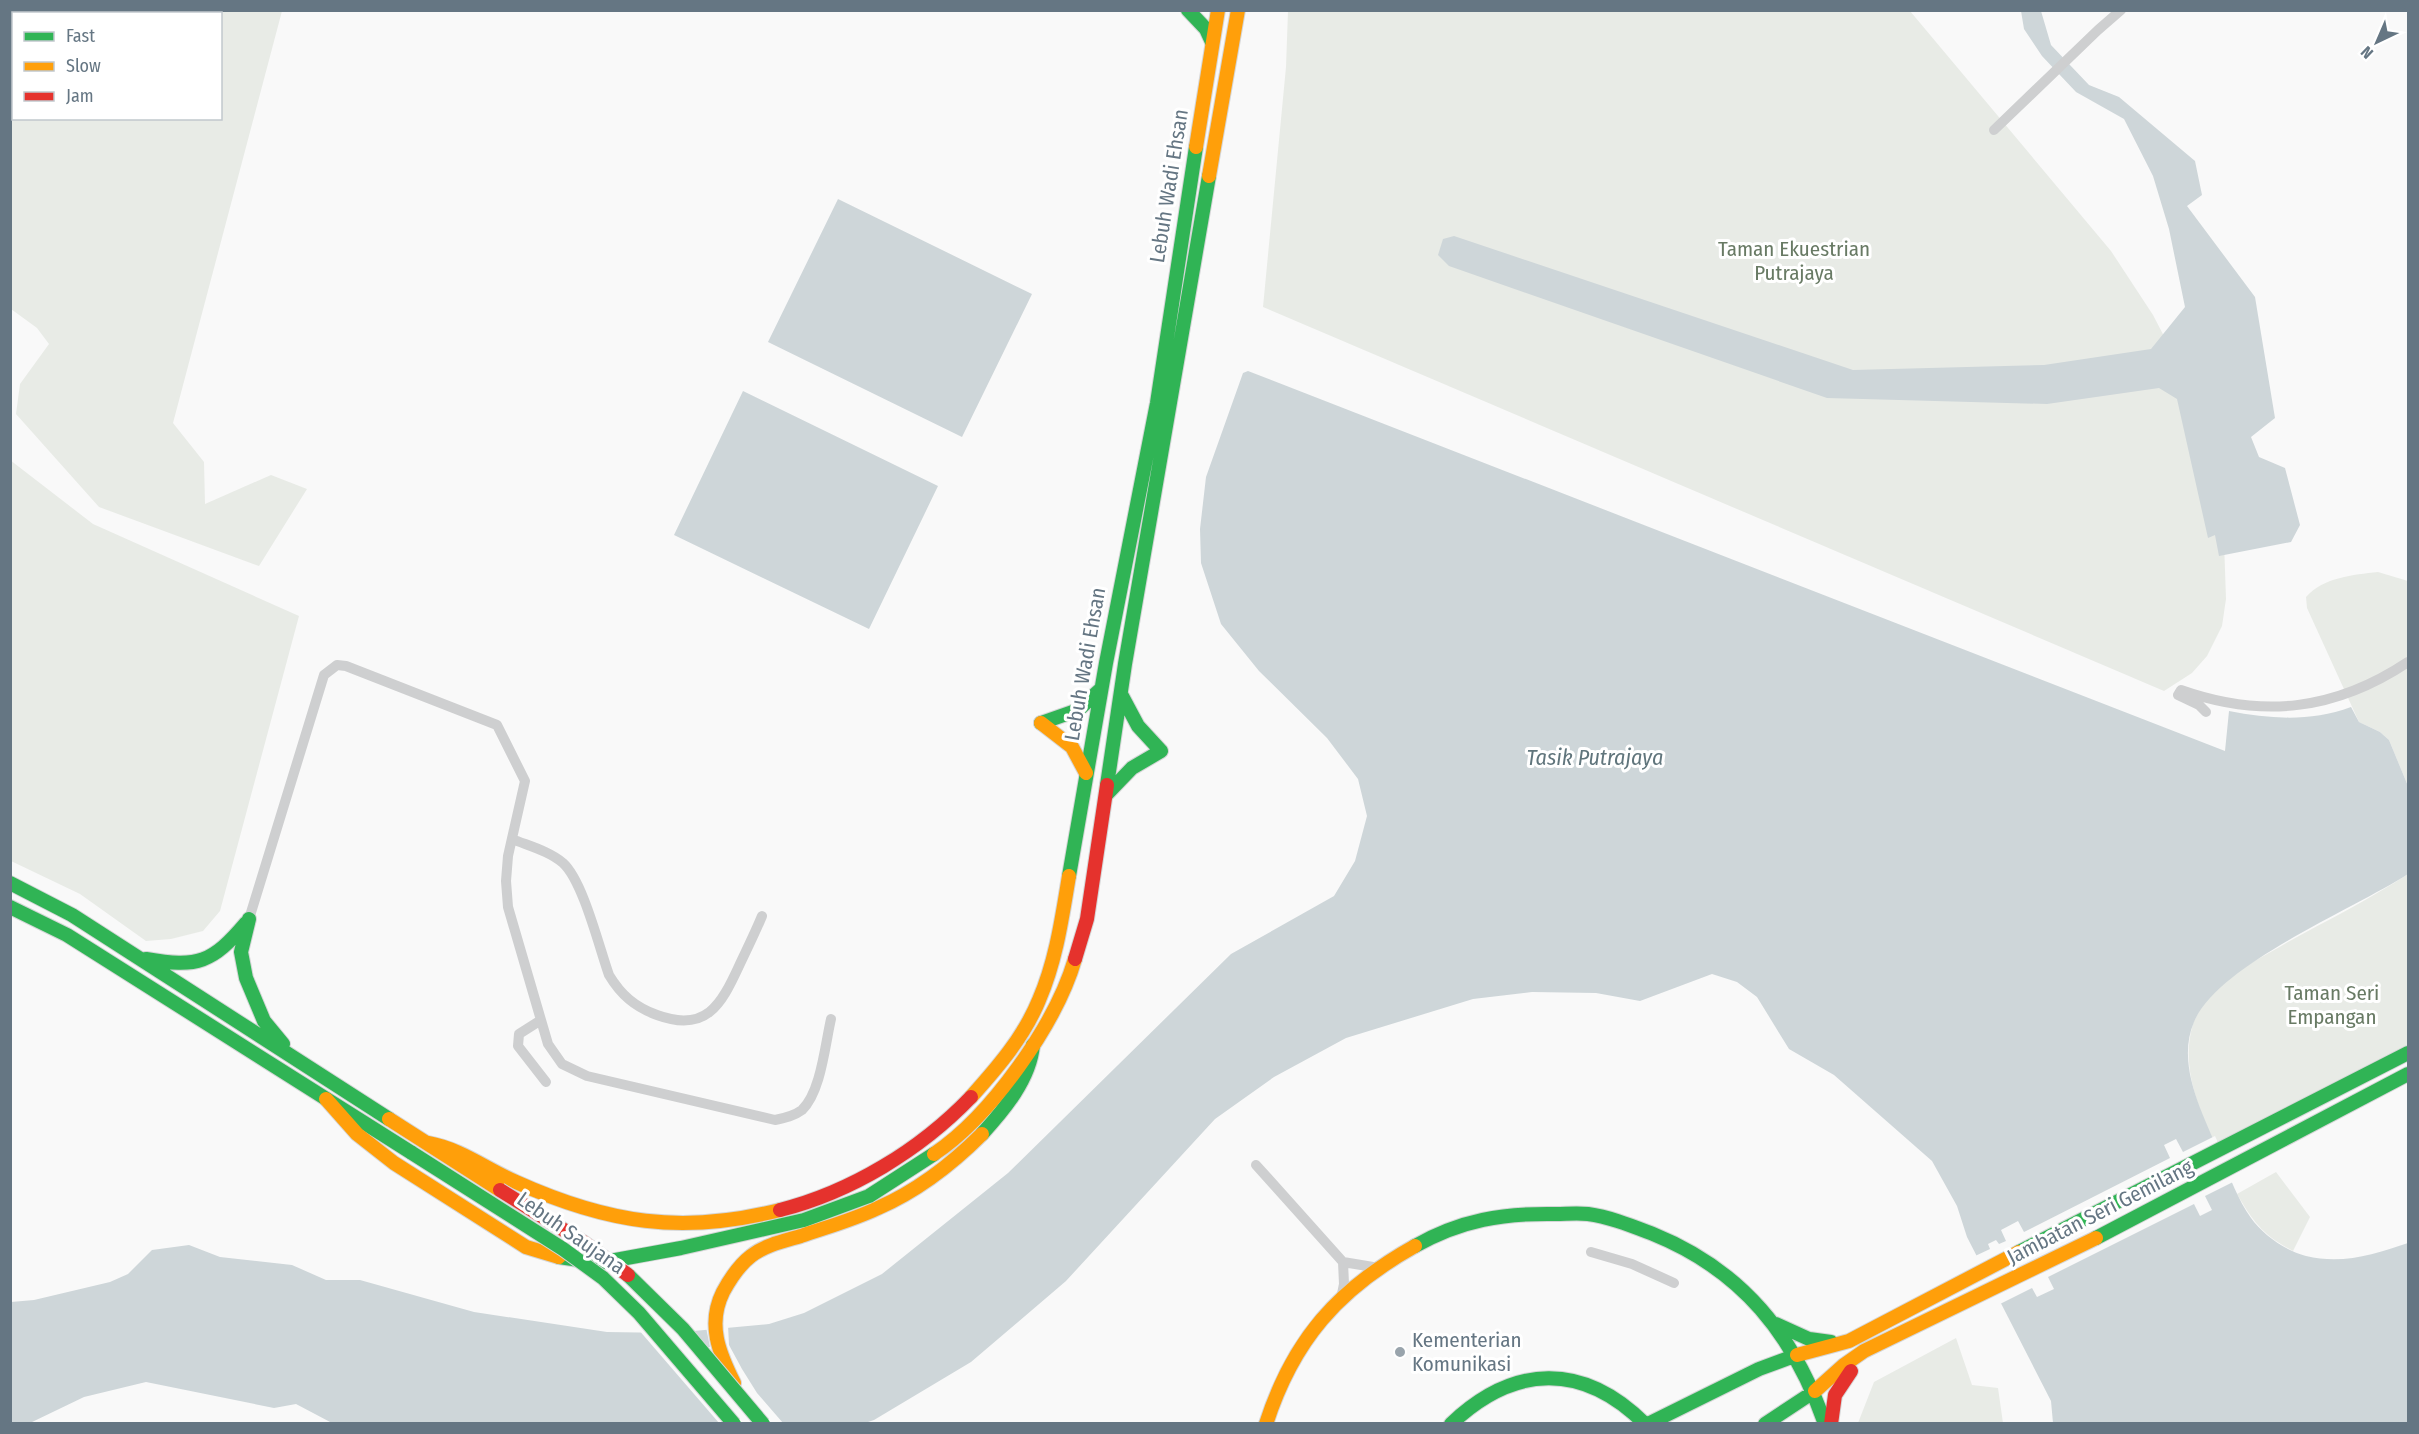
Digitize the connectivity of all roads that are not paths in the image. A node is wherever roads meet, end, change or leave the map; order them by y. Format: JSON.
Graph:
{"nodes":[{"id":1,"x":1188,"y":10,"type":"edge"},
{"id":2,"x":1218,"y":10,"type":"edge"},
{"id":3,"x":1238,"y":10,"type":"edge"},
{"id":4,"x":2121,"y":10,"type":"edge"},
{"id":5,"x":1212,"y":42,"type":"junction"},
{"id":6,"x":1994,"y":130,"type":"dead end"},
{"id":7,"x":2409,"y":662,"type":"edge"},
{"id":8,"x":1101,"y":689,"type":"junction"},
{"id":9,"x":1121,"y":693,"type":"junction"},
{"id":10,"x":2206,"y":712,"type":"dead end"},
{"id":11,"x":1086,"y":773,"type":"junction"},
{"id":12,"x":1106,"y":795,"type":"junction"},
{"id":13,"x":512,"y":839,"type":"junction"},
{"id":14,"x":10,"y":883,"type":"edge"},
{"id":15,"x":10,"y":907,"type":"edge"},
{"id":16,"x":10,"y":913,"type":"edge"},
{"id":17,"x":30,"y":916,"type":"junction"},
{"id":18,"x":762,"y":916,"type":"dead end"},
{"id":19,"x":249,"y":919,"type":"junction"},
{"id":20,"x":137,"y":957,"type":"junction"},
{"id":21,"x":831,"y":1019,"type":"dead end"},
{"id":22,"x":541,"y":1020,"type":"junction"},
{"id":23,"x":1034,"y":1045,"type":"junction"},
{"id":24,"x":2409,"y":1053,"type":"edge"},
{"id":25,"x":295,"y":1058,"type":"junction"},
{"id":26,"x":2409,"y":1074,"type":"edge"},
{"id":27,"x":546,"y":1082,"type":"dead end"},
{"id":28,"x":326,"y":1099,"type":"junction"},
{"id":29,"x":1256,"y":1165,"type":"dead end"},
{"id":30,"x":502,"y":1184,"type":"junction"},
{"id":31,"x":1591,"y":1252,"type":"dead end"},
{"id":32,"x":1343,"y":1262,"type":"junction"},
{"id":33,"x":1378,"y":1268,"type":"junction"},
{"id":34,"x":1674,"y":1283,"type":"dead end"},
{"id":35,"x":1341,"y":1300,"type":"junction"},
{"id":36,"x":1773,"y":1323,"type":"junction"},
{"id":37,"x":1849,"y":1341,"type":"junction"},
{"id":38,"x":1884,"y":1343,"type":"junction"},
{"id":39,"x":1797,"y":1355,"type":"junction"},
{"id":40,"x":1815,"y":1391,"type":"junction"},
{"id":41,"x":745,"y":1402,"type":"junction"},
{"id":42,"x":734,"y":1424,"type":"edge"},
{"id":43,"x":763,"y":1424,"type":"edge"},
{"id":44,"x":1266,"y":1424,"type":"edge"},
{"id":45,"x":1451,"y":1424,"type":"edge"},
{"id":46,"x":1646,"y":1424,"type":"edge"},
{"id":47,"x":1765,"y":1424,"type":"edge"},
{"id":48,"x":1825,"y":1424,"type":"edge"},
{"id":49,"x":1831,"y":1424,"type":"edge"}],
"edges":[{"from":1,"to":5,"type":"main road"},
{"from":2,"to":5,"type":"main road","name":"Lebuh Wadi Ehsan"},
{"from":3,"to":9,"type":"main road","name":"Lebuh Wadi Ehsan"},
{"from":4,"to":6,"type":"street"},
{"from":5,"to":8,"type":"main road","name":"Lebuh Wadi Ehsan"},
{"from":7,"to":10,"type":"street"},
{"from":8,"to":11,"type":"main road","name":"Lebuh Wadi Ehsan"},
{"from":8,"to":11,"type":"main road"},
{"from":9,"to":12,"type":"main road","name":"Lebuh Wadi Ehsan"},
{"from":9,"to":12,"type":"main road"},
{"from":11,"to":30,"type":"main road","name":"Lebuh Wadi Ehsan"},
{"from":12,"to":23,"type":"main road","name":"Lebuh Wadi Ehsan"},
{"from":13,"to":18,"type":"street"},
{"from":13,"to":19,"type":"street"},
{"from":13,"to":22,"type":"street"},
{"from":14,"to":20,"type":"main road"},
{"from":15,"to":17,"type":"main road","name":"Lebuh Saujana"},
{"from":16,"to":17,"type":"main road"},
{"from":17,"to":28,"type":"main road","name":"Lebuh Saujana"},
{"from":19,"to":20,"type":"main road"},
{"from":19,"to":25,"type":"main road"},
{"from":20,"to":25,"type":"main road"},
{"from":21,"to":22,"type":"street"},
{"from":22,"to":27,"type":"street"},
{"from":23,"to":28,"type":"main road"},
{"from":23,"to":41,"type":"main road","bridge":true},
{"from":24,"to":37,"type":"main road","name":"Jambatan Seri Gemilang"},
{"from":25,"to":30,"type":"main road"},
{"from":26,"to":38,"type":"main road","name":"Jambatan Seri Gemilang"},
{"from":28,"to":42,"type":"main road","name":"Lebuh Saujana","bridge":true},
{"from":29,"to":32,"type":"street"},
{"from":30,"to":41,"type":"main road","name":"Lebuh Saujana","bridge":true},
{"from":31,"to":34,"type":"street"},
{"from":32,"to":33,"type":"street"},
{"from":32,"to":35,"type":"street"},
{"from":33,"to":35,"type":"main road"},
{"from":33,"to":36,"type":"main road"},
{"from":35,"to":44,"type":"main road"},
{"from":36,"to":37,"type":"main road"},
{"from":36,"to":39,"type":"main road"},
{"from":37,"to":39,"type":"main road"},
{"from":38,"to":40,"type":"main road"},
{"from":38,"to":49,"type":"main road"},
{"from":39,"to":40,"type":"main road"},
{"from":39,"to":46,"type":"main road"},
{"from":40,"to":47,"type":"main road"},
{"from":40,"to":48,"type":"main road"},
{"from":41,"to":43,"type":"main road","name":"Lebuh Saujana","bridge":true},
{"from":45,"to":46,"type":"main road"}]}
